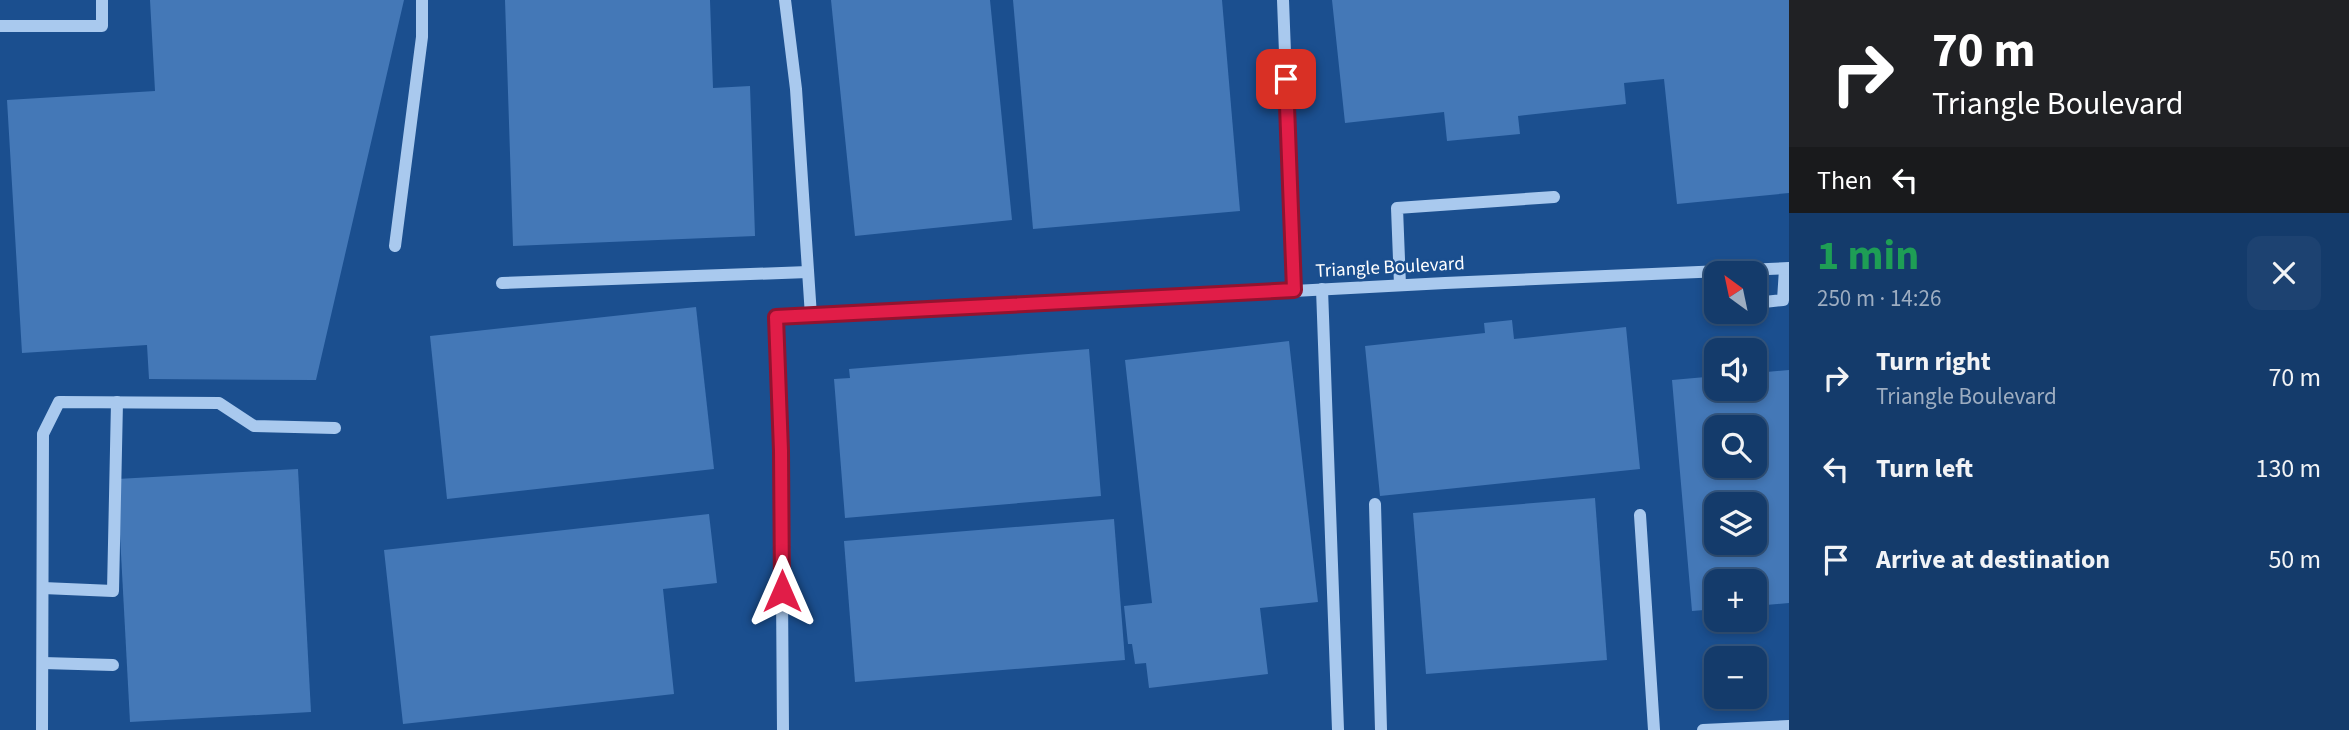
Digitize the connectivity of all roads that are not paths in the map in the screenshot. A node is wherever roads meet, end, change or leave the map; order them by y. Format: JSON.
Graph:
{"nodes":[{"id":1,"x":102,"y":0,"type":"edge"},
{"id":2,"x":422,"y":0,"type":"edge"},
{"id":3,"x":785,"y":0,"type":"edge"},
{"id":4,"x":1283,"y":0,"type":"edge"},
{"id":5,"x":0,"y":26,"type":"edge"},
{"id":6,"x":1554,"y":197,"type":"dead end"},
{"id":7,"x":395,"y":246,"type":"dead end"},
{"id":8,"x":1787,"y":268,"type":"edge"},
{"id":9,"x":1768,"y":270,"type":"edge"},
{"id":10,"x":808,"y":272,"type":"junction"},
{"id":11,"x":1704,"y":273,"type":"edge"},
{"id":12,"x":502,"y":283,"type":"dead end"},
{"id":13,"x":1400,"y":285,"type":"junction"},
{"id":14,"x":1322,"y":289,"type":"junction"},
{"id":15,"x":1294,"y":290,"type":"junction"},
{"id":16,"x":1768,"y":302,"type":"edge"},
{"id":17,"x":811,"y":316,"type":"junction"},
{"id":18,"x":117,"y":402,"type":"junction"},
{"id":19,"x":335,"y":428,"type":"dead end"},
{"id":20,"x":1375,"y":505,"type":"dead end"},
{"id":21,"x":1640,"y":515,"type":"dead end"},
{"id":22,"x":43,"y":588,"type":"junction"},
{"id":23,"x":43,"y":663,"type":"junction"},
{"id":24,"x":113,"y":664,"type":"dead end"},
{"id":25,"x":1789,"y":726,"type":"edge"},
{"id":26,"x":42,"y":730,"type":"edge"},
{"id":27,"x":783,"y":730,"type":"edge"},
{"id":28,"x":1338,"y":730,"type":"edge"},
{"id":29,"x":1381,"y":730,"type":"edge"},
{"id":30,"x":1654,"y":730,"type":"edge"},
{"id":31,"x":1703,"y":730,"type":"edge"}],
"edges":[{"from":1,"to":5,"type":"street"},
{"from":2,"to":7,"type":"street"},
{"from":3,"to":10,"type":"street"},
{"from":4,"to":15,"type":"street"},
{"from":6,"to":13,"type":"street"},
{"from":8,"to":9,"type":"street","name":"Triangle Boulevard"},
{"from":8,"to":16,"type":"street"},
{"from":10,"to":12,"type":"street"},
{"from":10,"to":17,"type":"street"},
{"from":11,"to":13,"type":"street","name":"Triangle Boulevard"},
{"from":13,"to":14,"type":"street","name":"Triangle Boulevard"},
{"from":14,"to":15,"type":"street","name":"Triangle Boulevard"},
{"from":14,"to":28,"type":"street"},
{"from":15,"to":17,"type":"street","name":"Triangle Boulevard"},
{"from":17,"to":27,"type":"street","name":"Triangle Boulevard"},
{"from":18,"to":19,"type":"street"},
{"from":18,"to":22,"type":"street"},
{"from":18,"to":22,"type":"street"},
{"from":20,"to":29,"type":"street"},
{"from":21,"to":30,"type":"street"},
{"from":22,"to":23,"type":"street"},
{"from":23,"to":24,"type":"street"},
{"from":23,"to":26,"type":"street"},
{"from":25,"to":31,"type":"street"}]}
